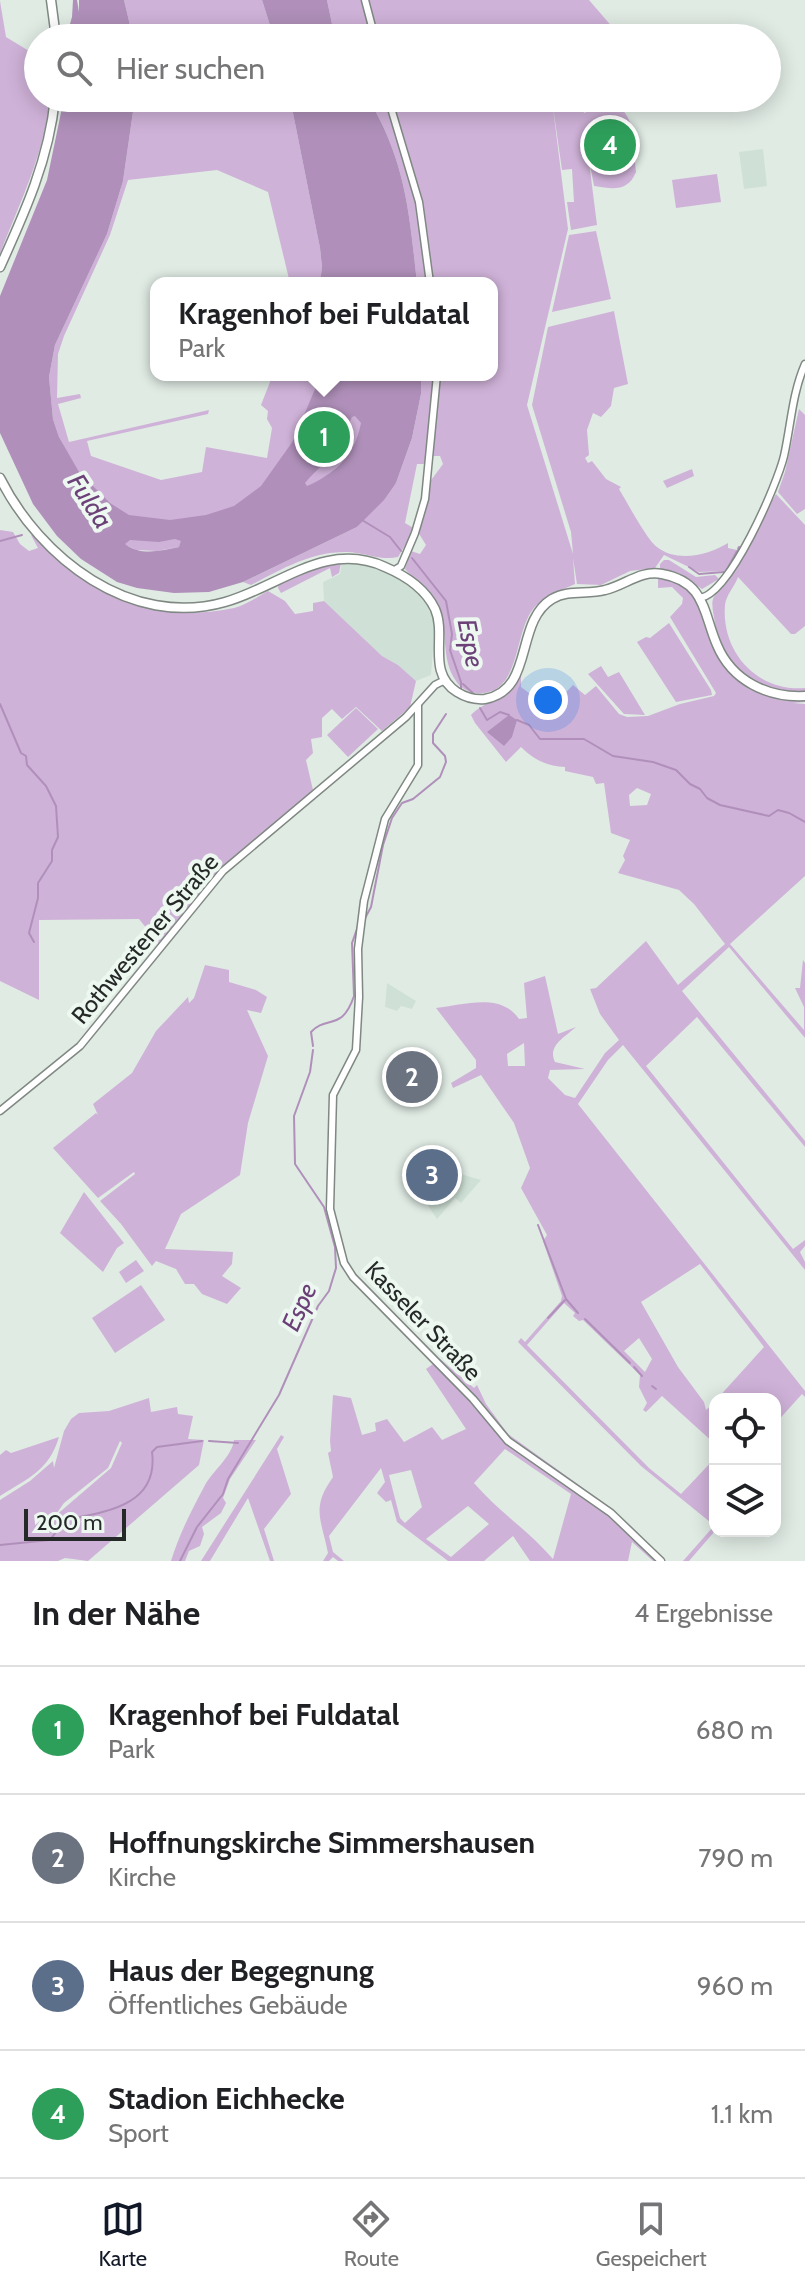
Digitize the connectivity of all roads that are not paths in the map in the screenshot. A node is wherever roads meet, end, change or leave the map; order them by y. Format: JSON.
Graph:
{"nodes":[{"id":1,"x":51,"y":0,"type":"edge"},
{"id":2,"x":365,"y":0,"type":"edge"},
{"id":3,"x":54,"y":24,"type":"edge"},
{"id":4,"x":371,"y":24,"type":"edge"},
{"id":5,"x":53,"y":112,"type":"edge"},
{"id":6,"x":392,"y":112,"type":"edge"},
{"id":7,"x":0,"y":267,"type":"edge"},
{"id":8,"x":429,"y":277,"type":"edge"},
{"id":9,"x":805,"y":364,"type":"edge"},
{"id":10,"x":436,"y":381,"type":"edge"},
{"id":11,"x":0,"y":478,"type":"edge"},
{"id":12,"x":399,"y":565,"type":"junction"},
{"id":13,"x":717,"y":586,"type":"junction"},
{"id":14,"x":712,"y":593,"type":"junction"},
{"id":15,"x":700,"y":597,"type":"junction"},
{"id":16,"x":707,"y":611,"type":"junction"},
{"id":17,"x":439,"y":666,"type":"junction"},
{"id":18,"x":435,"y":685,"type":"junction"},
{"id":19,"x":453,"y":689,"type":"junction"},
{"id":20,"x":427,"y":696,"type":"junction"},
{"id":21,"x":805,"y":696,"type":"edge"},
{"id":22,"x":418,"y":705,"type":"junction"},
{"id":23,"x":0,"y":1111,"type":"edge"},
{"id":24,"x":661,"y":1561,"type":"edge"}],
"edges":[{"from":1,"to":3,"type":"main road"},
{"from":2,"to":4,"type":"street"},
{"from":5,"to":7,"type":"main road"},
{"from":6,"to":8,"type":"street"},
{"from":9,"to":13,"type":"street"},
{"from":10,"to":12,"type":"street"},
{"from":11,"to":12,"type":"main road"},
{"from":12,"to":17,"type":"main road"},
{"from":13,"to":14,"type":"street"},
{"from":13,"to":15,"type":"street"},
{"from":14,"to":15,"type":"street"},
{"from":14,"to":16,"type":"street"},
{"from":15,"to":16,"type":"main road"},
{"from":15,"to":19,"type":"main road"},
{"from":16,"to":21,"type":"main road"},
{"from":17,"to":18,"type":"street"},
{"from":17,"to":19,"type":"main road"},
{"from":18,"to":19,"type":"street"},
{"from":18,"to":20,"type":"street","name":"Rothwestener Straße"},
{"from":19,"to":20,"type":"street","name":"Rothwestener Straße"},
{"from":20,"to":22,"type":"street","name":"Rothwestener Straße"},
{"from":22,"to":23,"type":"street","name":"Rothwestener Straße"},
{"from":22,"to":24,"type":"street","name":"Kasseler Straße"}]}
